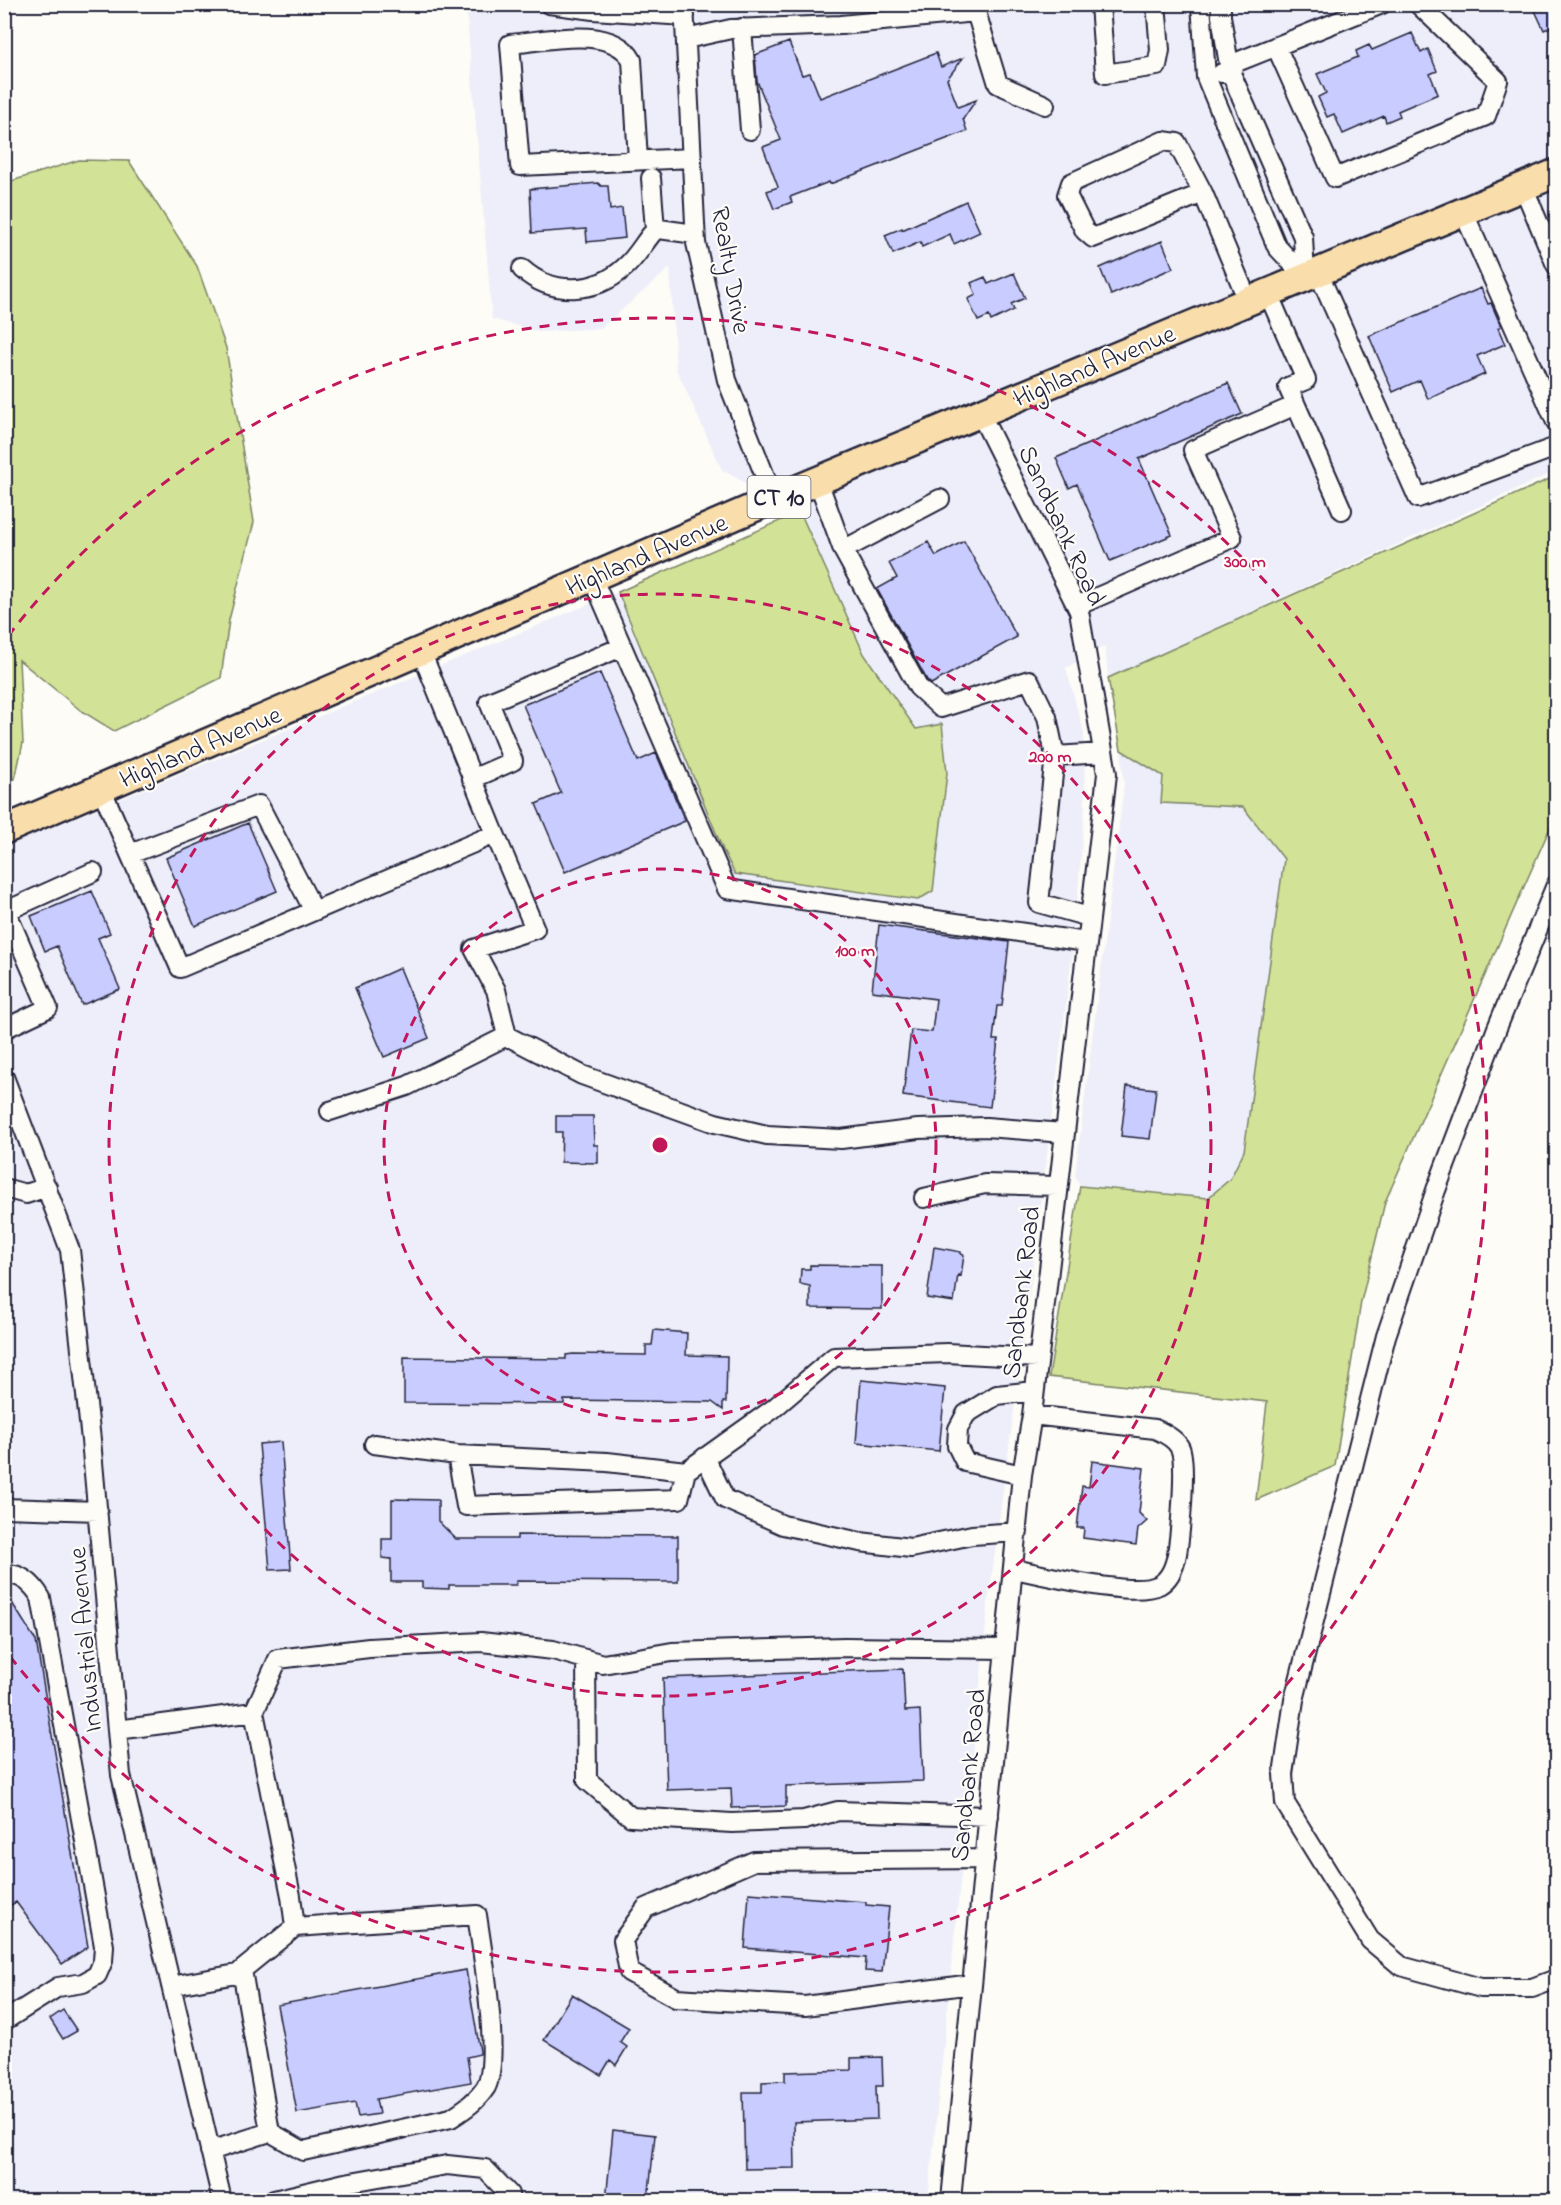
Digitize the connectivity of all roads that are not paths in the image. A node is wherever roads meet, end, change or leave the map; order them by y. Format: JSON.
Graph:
{"nodes":[{"id":1,"x":549,"y":4,"type":"edge"},
{"id":2,"x":1101,"y":4,"type":"edge"},
{"id":3,"x":1156,"y":4,"type":"edge"},
{"id":4,"x":1201,"y":4,"type":"edge"},
{"id":5,"x":1221,"y":4,"type":"edge"},
{"id":6,"x":1382,"y":4,"type":"edge"},
{"id":7,"x":1418,"y":4,"type":"edge"},
{"id":8,"x":684,"y":10,"type":"edge"},
{"id":9,"x":742,"y":28,"type":"junction"},
{"id":10,"x":686,"y":39,"type":"junction"},
{"id":11,"x":1276,"y":46,"type":"junction"},
{"id":12,"x":1230,"y":71,"type":"junction"},
{"id":13,"x":1206,"y":77,"type":"junction"},
{"id":14,"x":1045,"y":105,"type":"dead end"},
{"id":15,"x":750,"y":130,"type":"dead end"},
{"id":16,"x":692,"y":158,"type":"junction"},
{"id":17,"x":638,"y":160,"type":"junction"},
{"id":18,"x":1557,"y":173,"type":"edge"},
{"id":19,"x":651,"y":178,"type":"dead end"},
{"id":20,"x":1523,"y":186,"type":"junction"},
{"id":21,"x":1203,"y":193,"type":"junction"},
{"id":22,"x":1463,"y":211,"type":"junction"},
{"id":23,"x":655,"y":230,"type":"junction"},
{"id":24,"x":695,"y":234,"type":"junction"},
{"id":25,"x":1551,"y":235,"type":"edge"},
{"id":26,"x":1557,"y":265,"type":"edge"},
{"id":27,"x":522,"y":269,"type":"dead end"},
{"id":28,"x":1311,"y":274,"type":"junction"},
{"id":29,"x":1258,"y":297,"type":"junction"},
{"id":30,"x":1296,"y":405,"type":"junction"},
{"id":31,"x":980,"y":413,"type":"junction"},
{"id":32,"x":1557,"y":422,"type":"edge"},
{"id":33,"x":1557,"y":447,"type":"edge"},
{"id":34,"x":818,"y":481,"type":"junction"},
{"id":35,"x":774,"y":499,"type":"junction"},
{"id":36,"x":940,"y":500,"type":"dead end"},
{"id":37,"x":1342,"y":510,"type":"dead end"},
{"id":38,"x":843,"y":550,"type":"junction"},
{"id":39,"x":592,"y":577,"type":"junction"},
{"id":40,"x":1077,"y":606,"type":"junction"},
{"id":41,"x":622,"y":647,"type":"junction"},
{"id":42,"x":421,"y":651,"type":"junction"},
{"id":43,"x":1103,"y":753,"type":"junction"},
{"id":44,"x":1055,"y":756,"type":"junction"},
{"id":45,"x":472,"y":779,"type":"junction"},
{"id":46,"x":101,"y":788,"type":"junction"},
{"id":47,"x":4,"y":830,"type":"edge"},
{"id":48,"x":495,"y":834,"type":"junction"},
{"id":49,"x":130,"y":854,"type":"junction"},
{"id":50,"x":93,"y":872,"type":"dead end"},
{"id":51,"x":1557,"y":885,"type":"edge"},
{"id":52,"x":314,"y":911,"type":"junction"},
{"id":53,"x":5,"y":912,"type":"edge"},
{"id":54,"x":1089,"y":916,"type":"junction"},
{"id":55,"x":1086,"y":942,"type":"junction"},
{"id":56,"x":4,"y":1029,"type":"edge"},
{"id":57,"x":507,"y":1036,"type":"junction"},
{"id":58,"x":4,"y":1077,"type":"edge"},
{"id":59,"x":330,"y":1111,"type":"dead end"},
{"id":60,"x":1064,"y":1133,"type":"junction"},
{"id":61,"x":1058,"y":1186,"type":"junction"},
{"id":62,"x":47,"y":1187,"type":"junction"},
{"id":63,"x":4,"y":1188,"type":"edge"},
{"id":64,"x":924,"y":1198,"type":"dead end"},
{"id":65,"x":1038,"y":1358,"type":"junction"},
{"id":66,"x":1034,"y":1391,"type":"junction"},
{"id":67,"x":1032,"y":1415,"type":"junction"},
{"id":68,"x":374,"y":1444,"type":"dead end"},
{"id":69,"x":457,"y":1455,"type":"junction"},
{"id":70,"x":705,"y":1457,"type":"junction"},
{"id":71,"x":686,"y":1471,"type":"junction"},
{"id":72,"x":1022,"y":1475,"type":"junction"},
{"id":73,"x":4,"y":1508,"type":"edge"},
{"id":74,"x":98,"y":1511,"type":"junction"},
{"id":75,"x":1018,"y":1532,"type":"junction"},
{"id":76,"x":1014,"y":1569,"type":"junction"},
{"id":77,"x":4,"y":1574,"type":"edge"},
{"id":78,"x":1005,"y":1649,"type":"junction"},
{"id":79,"x":586,"y":1659,"type":"junction"},
{"id":80,"x":254,"y":1712,"type":"junction"},
{"id":81,"x":117,"y":1730,"type":"junction"},
{"id":82,"x":989,"y":1816,"type":"junction"},
{"id":83,"x":985,"y":1859,"type":"junction"},
{"id":84,"x":295,"y":1927,"type":"junction"},
{"id":85,"x":242,"y":1972,"type":"junction"},
{"id":86,"x":1557,"y":1979,"type":"edge"},
{"id":87,"x":972,"y":1984,"type":"junction"},
{"id":88,"x":171,"y":1986,"type":"junction"},
{"id":89,"x":4,"y":2021,"type":"edge"},
{"id":90,"x":270,"y":2132,"type":"junction"},
{"id":91,"x":210,"y":2151,"type":"junction"},
{"id":92,"x":222,"y":2200,"type":"edge"},
{"id":93,"x":274,"y":2200,"type":"edge"},
{"id":94,"x":510,"y":2200,"type":"edge"},
{"id":95,"x":951,"y":2200,"type":"edge"}],
"edges":[{"from":1,"to":8,"type":"street"},
{"from":2,"to":3,"type":"street"},
{"from":4,"to":13,"type":"street"},
{"from":5,"to":12,"type":"street"},
{"from":6,"to":11,"type":"street"},
{"from":7,"to":11,"type":"street"},
{"from":8,"to":10,"type":"street","name":"Realty Drive"},
{"from":9,"to":10,"type":"street"},
{"from":9,"to":14,"type":"street"},
{"from":9,"to":15,"type":"street"},
{"from":10,"to":16,"type":"street","name":"Realty Drive"},
{"from":11,"to":12,"type":"street"},
{"from":12,"to":13,"type":"street"},
{"from":12,"to":28,"type":"street"},
{"from":13,"to":28,"type":"street"},
{"from":16,"to":17,"type":"street"},
{"from":16,"to":24,"type":"street","name":"Realty Drive"},
{"from":17,"to":17,"type":"street"},
{"from":18,"to":20,"type":"highway","name":"Highland Avenue","number":"CT 10"},
{"from":19,"to":23,"type":"street"},
{"from":20,"to":22,"type":"highway","name":"Highland Avenue","number":"CT 10"},
{"from":20,"to":25,"type":"street"},
{"from":21,"to":21,"type":"street"},
{"from":21,"to":29,"type":"street"},
{"from":22,"to":28,"type":"highway","name":"Highland Avenue","number":"CT 10"},
{"from":22,"to":32,"type":"street"},
{"from":23,"to":24,"type":"street"},
{"from":23,"to":27,"type":"street"},
{"from":24,"to":35,"type":"street","name":"Realty Drive"},
{"from":25,"to":26,"type":"street"},
{"from":28,"to":29,"type":"highway","name":"Highland Avenue","number":"CT 10"},
{"from":28,"to":33,"type":"street"},
{"from":29,"to":30,"type":"street"},
{"from":29,"to":31,"type":"highway","name":"Highland Avenue","number":"CT 10"},
{"from":30,"to":37,"type":"street"},
{"from":30,"to":40,"type":"street"},
{"from":31,"to":34,"type":"highway","name":"Highland Avenue","number":"CT 10"},
{"from":31,"to":40,"type":"street","name":"Sandbank Road"},
{"from":34,"to":35,"type":"highway","name":"Highland Avenue","number":"CT 10"},
{"from":34,"to":38,"type":"street"},
{"from":35,"to":39,"type":"highway","name":"Highland Avenue","number":"CT 10"},
{"from":36,"to":38,"type":"street"},
{"from":38,"to":44,"type":"street"},
{"from":39,"to":41,"type":"street"},
{"from":39,"to":42,"type":"highway","name":"Highland Avenue","number":"CT 10"},
{"from":40,"to":43,"type":"street","name":"Sandbank Road"},
{"from":41,"to":45,"type":"street"},
{"from":41,"to":55,"type":"street"},
{"from":42,"to":45,"type":"street"},
{"from":42,"to":46,"type":"highway","name":"Highland Avenue","number":"CT 10"},
{"from":43,"to":44,"type":"street"},
{"from":43,"to":54,"type":"street","name":"Sandbank Road"},
{"from":44,"to":54,"type":"street"},
{"from":45,"to":48,"type":"street"},
{"from":46,"to":47,"type":"highway","name":"Highland Avenue","number":"CT 10"},
{"from":46,"to":49,"type":"street"},
{"from":48,"to":52,"type":"street"},
{"from":48,"to":57,"type":"street"},
{"from":49,"to":52,"type":"street"},
{"from":49,"to":52,"type":"street"},
{"from":50,"to":53,"type":"street"},
{"from":51,"to":86,"type":"street"},
{"from":53,"to":56,"type":"street"},
{"from":54,"to":55,"type":"street","name":"Sandbank Road"},
{"from":55,"to":60,"type":"street","name":"Sandbank Road"},
{"from":57,"to":59,"type":"street"},
{"from":57,"to":60,"type":"street"},
{"from":58,"to":62,"type":"street","name":"Industrial Avenue"},
{"from":60,"to":61,"type":"street","name":"Sandbank Road"},
{"from":61,"to":64,"type":"street"},
{"from":61,"to":65,"type":"street","name":"Sandbank Road"},
{"from":62,"to":63,"type":"street"},
{"from":62,"to":74,"type":"street","name":"Industrial Avenue"},
{"from":65,"to":66,"type":"street","name":"Sandbank Road"},
{"from":65,"to":70,"type":"street"},
{"from":66,"to":67,"type":"street","name":"Sandbank Road"},
{"from":66,"to":72,"type":"street"},
{"from":67,"to":72,"type":"street","name":"Sandbank Road"},
{"from":67,"to":76,"type":"street"},
{"from":68,"to":69,"type":"street"},
{"from":69,"to":71,"type":"street"},
{"from":69,"to":71,"type":"street"},
{"from":70,"to":71,"type":"street"},
{"from":70,"to":75,"type":"street"},
{"from":72,"to":75,"type":"street","name":"Sandbank Road"},
{"from":73,"to":74,"type":"street"},
{"from":74,"to":81,"type":"street","name":"Industrial Avenue"},
{"from":75,"to":76,"type":"street","name":"Sandbank Road"},
{"from":76,"to":78,"type":"street","name":"Sandbank Road"},
{"from":77,"to":89,"type":"street"},
{"from":78,"to":79,"type":"street"},
{"from":78,"to":82,"type":"street","name":"Sandbank Road"},
{"from":79,"to":80,"type":"street"},
{"from":79,"to":82,"type":"street"},
{"from":80,"to":81,"type":"street"},
{"from":80,"to":84,"type":"street"},
{"from":81,"to":88,"type":"street","name":"Industrial Avenue"},
{"from":82,"to":83,"type":"street","name":"Sandbank Road"},
{"from":83,"to":87,"type":"street","name":"Sandbank Road"},
{"from":83,"to":87,"type":"street"},
{"from":84,"to":85,"type":"street"},
{"from":84,"to":90,"type":"street"},
{"from":85,"to":88,"type":"street"},
{"from":85,"to":90,"type":"street"},
{"from":87,"to":95,"type":"street","name":"Sandbank Road"},
{"from":88,"to":91,"type":"street","name":"Industrial Avenue"},
{"from":90,"to":91,"type":"street"},
{"from":91,"to":92,"type":"street","name":"Industrial Avenue"},
{"from":93,"to":94,"type":"street"}]}
